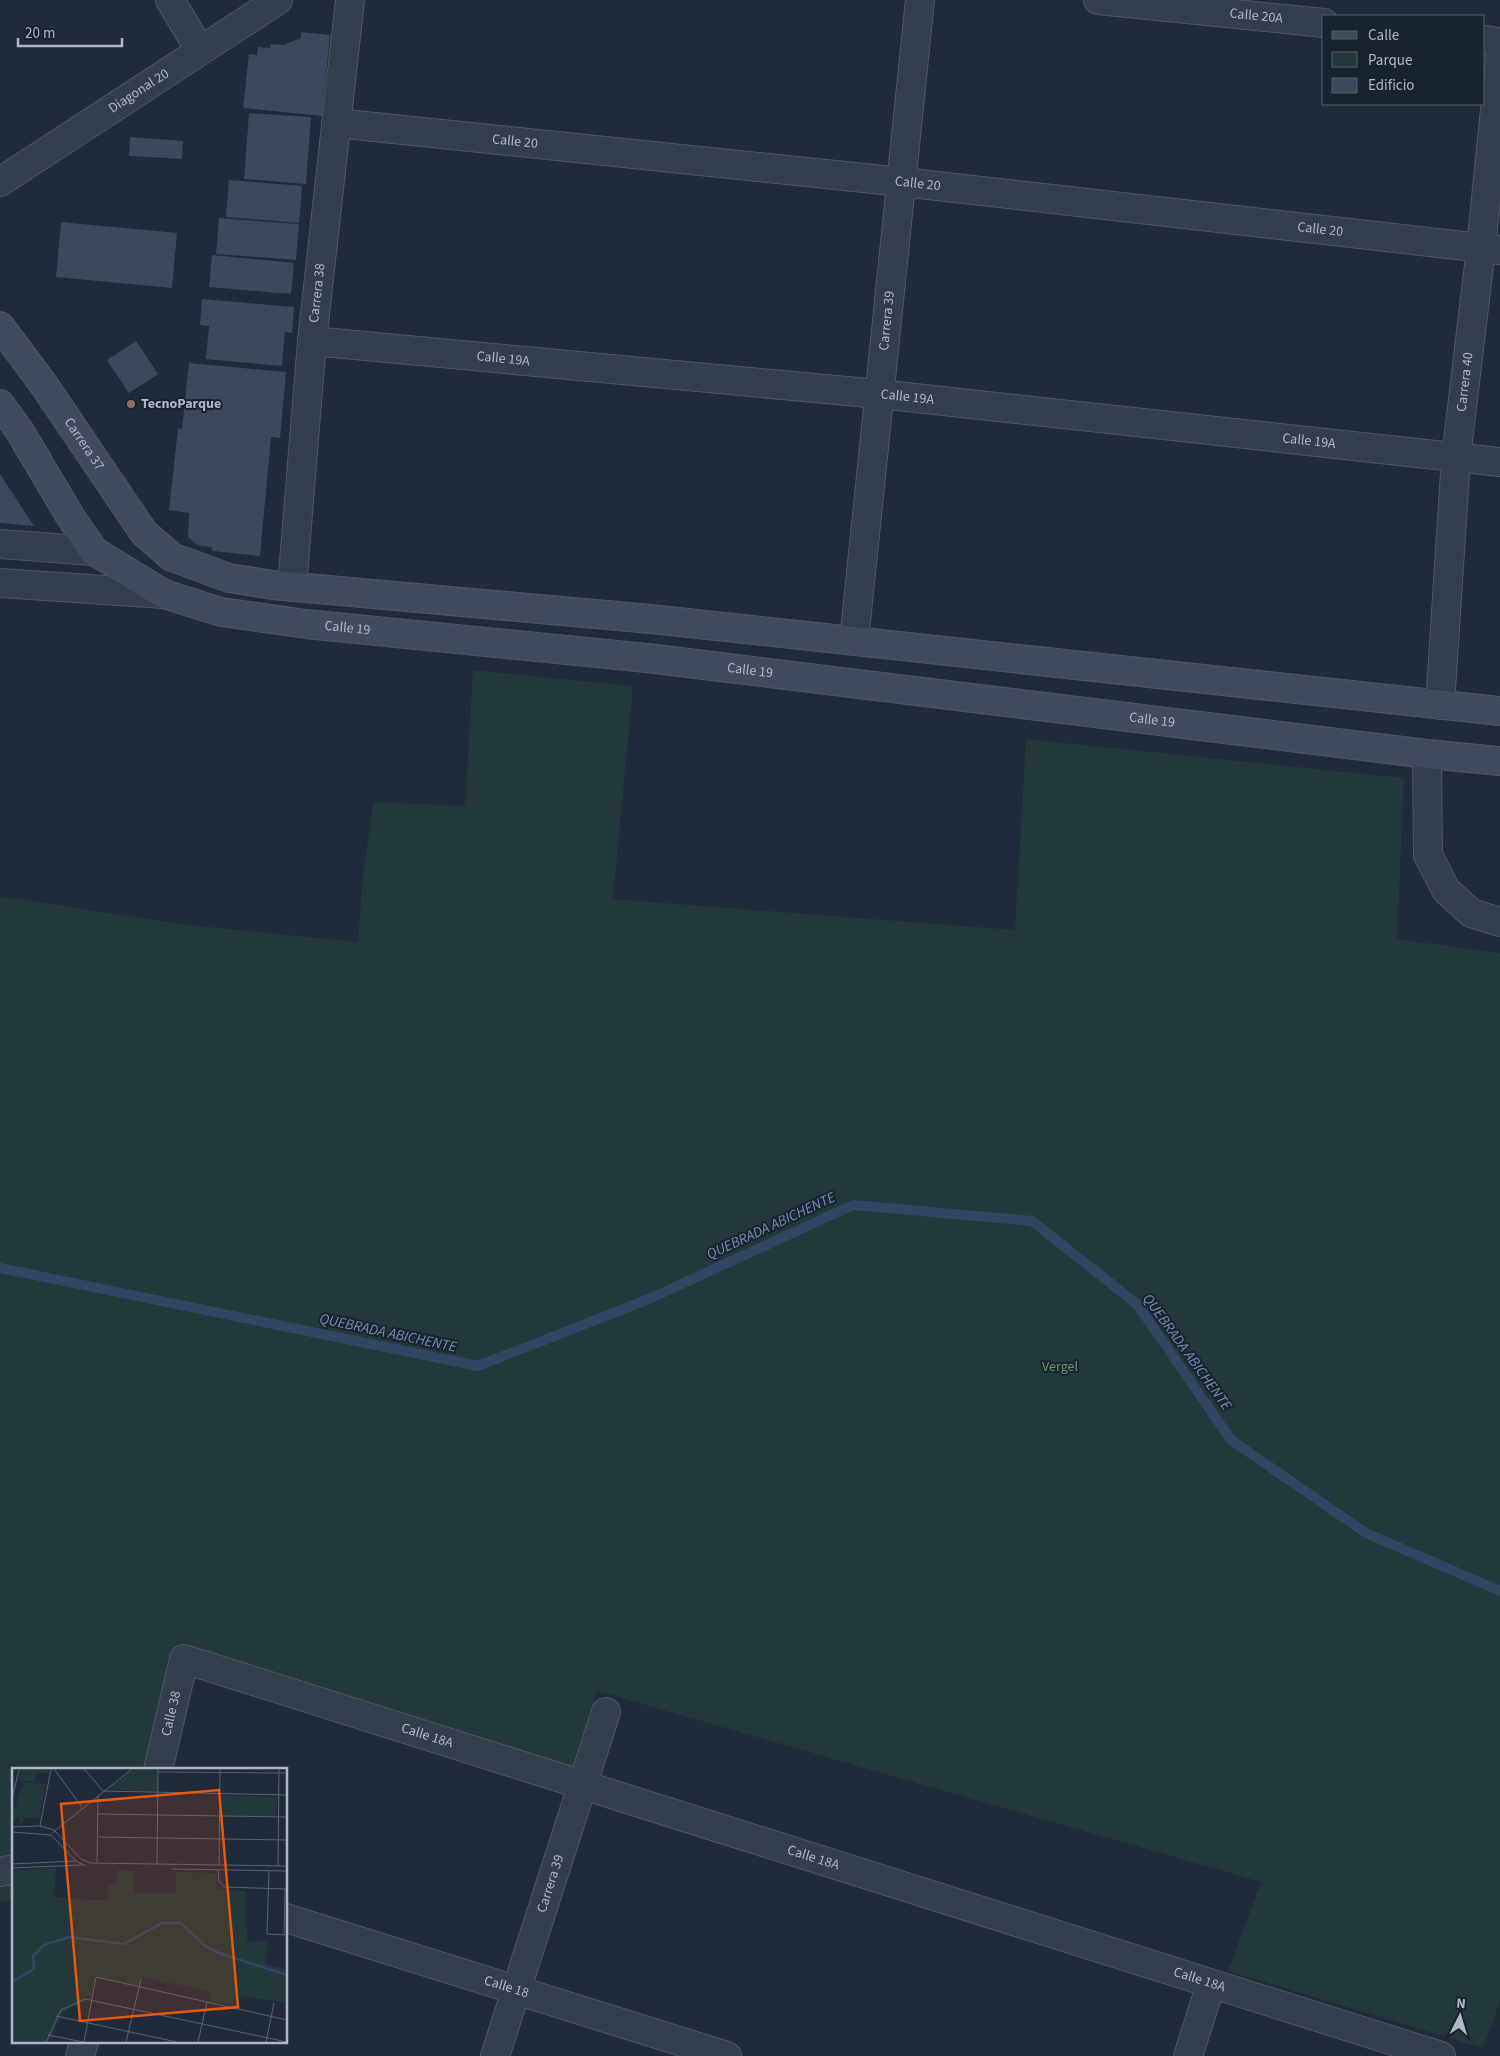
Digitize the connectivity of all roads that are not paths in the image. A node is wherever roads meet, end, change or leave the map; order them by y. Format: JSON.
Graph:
{"nodes":[{"id":1,"x":170,"y":0,"type":"edge"},
{"id":2,"x":278,"y":0,"type":"edge"},
{"id":3,"x":350,"y":0,"type":"edge"},
{"id":4,"x":920,"y":0,"type":"edge"},
{"id":5,"x":1098,"y":0,"type":"edge"},
{"id":6,"x":1322,"y":23,"type":"edge"},
{"id":7,"x":1485,"y":40,"type":"edge"},
{"id":8,"x":1500,"y":42,"type":"edge"},
{"id":9,"x":200,"y":50,"type":"junction"},
{"id":10,"x":1500,"y":60,"type":"edge"},
{"id":11,"x":336,"y":123,"type":"junction"},
{"id":12,"x":0,"y":182,"type":"edge"},
{"id":13,"x":902,"y":182,"type":"junction"},
{"id":14,"x":1491,"y":249,"type":"edge"},
{"id":15,"x":0,"y":326,"type":"edge"},
{"id":16,"x":312,"y":341,"type":"junction"},
{"id":17,"x":879,"y":394,"type":"junction"},
{"id":18,"x":0,"y":404,"type":"edge"},
{"id":19,"x":1456,"y":458,"type":"junction"},
{"id":20,"x":1500,"y":462,"type":"edge"},
{"id":21,"x":0,"y":544,"type":"edge"},
{"id":22,"x":94,"y":551,"type":"junction"},
{"id":23,"x":0,"y":583,"type":"edge"},
{"id":24,"x":292,"y":587,"type":"junction"},
{"id":25,"x":164,"y":594,"type":"junction"},
{"id":26,"x":854,"y":641,"type":"junction"},
{"id":27,"x":1440,"y":705,"type":"junction"},
{"id":28,"x":1500,"y":711,"type":"edge"},
{"id":29,"x":1427,"y":754,"type":"junction"},
{"id":30,"x":1500,"y":761,"type":"edge"},
{"id":31,"x":1498,"y":922,"type":"edge"},
{"id":32,"x":184,"y":1659,"type":"joint"},
{"id":33,"x":606,"y":1712,"type":"dead end"},
{"id":34,"x":158,"y":1768,"type":"edge"},
{"id":35,"x":582,"y":1786,"type":"junction"},
{"id":36,"x":288,"y":1919,"type":"edge"},
{"id":37,"x":1211,"y":1984,"type":"junction"},
{"id":38,"x":516,"y":1990,"type":"junction"},
{"id":39,"x":495,"y":2056,"type":"edge"},
{"id":40,"x":727,"y":2056,"type":"edge"},
{"id":41,"x":1188,"y":2056,"type":"edge"},
{"id":42,"x":1441,"y":2056,"type":"edge"}],
"edges":[{"from":1,"to":9,"type":"street"},
{"from":2,"to":9,"type":"street","name":"Diagonal 20"},
{"from":3,"to":11,"type":"street","name":"Carrera 38"},
{"from":4,"to":13,"type":"street","name":"Carrera 39"},
{"from":5,"to":6,"type":"street","name":"Calle 20A"},
{"from":7,"to":8,"type":"street"},
{"from":9,"to":12,"type":"street","name":"Diagonal 20"},
{"from":10,"to":14,"type":"street","name":"Carrera 40"},
{"from":11,"to":13,"type":"street","name":"Calle 20"},
{"from":11,"to":16,"type":"street","name":"Carrera 38"},
{"from":13,"to":14,"type":"street","name":"Calle 20"},
{"from":13,"to":17,"type":"street","name":"Carrera 39"},
{"from":14,"to":19,"type":"street","name":"Carrera 40"},
{"from":15,"to":24,"type":"main road","name":"Carrera 37"},
{"from":16,"to":17,"type":"street","name":"Calle 19A"},
{"from":16,"to":24,"type":"street","name":"Carrera 38"},
{"from":17,"to":19,"type":"street","name":"Calle 19A"},
{"from":17,"to":26,"type":"street","name":"Carrera 39"},
{"from":18,"to":22,"type":"main road"},
{"from":19,"to":20,"type":"street","name":"Calle 19A"},
{"from":19,"to":27,"type":"street","name":"Carrera 40"},
{"from":21,"to":22,"type":"street"},
{"from":22,"to":25,"type":"main road"},
{"from":23,"to":25,"type":"street","name":"Calle 19"},
{"from":24,"to":26,"type":"main road"},
{"from":25,"to":29,"type":"main road","name":"Calle 19"},
{"from":26,"to":27,"type":"main road"},
{"from":27,"to":28,"type":"main road"},
{"from":29,"to":30,"type":"main road","name":"Calle 19"},
{"from":29,"to":31,"type":"street"},
{"from":32,"to":34,"type":"street","name":"Calle 38"},
{"from":32,"to":35,"type":"street","name":"Calle 18A"},
{"from":33,"to":35,"type":"street","name":"Carrera 39"},
{"from":35,"to":37,"type":"street","name":"Calle 18A"},
{"from":35,"to":38,"type":"street","name":"Carrera 39"},
{"from":36,"to":38,"type":"street","name":"Calle 18"},
{"from":37,"to":41,"type":"street"},
{"from":37,"to":42,"type":"street","name":"Calle 18A"},
{"from":38,"to":39,"type":"street","name":"Carrera 39"},
{"from":38,"to":40,"type":"street","name":"Calle 18"}]}
